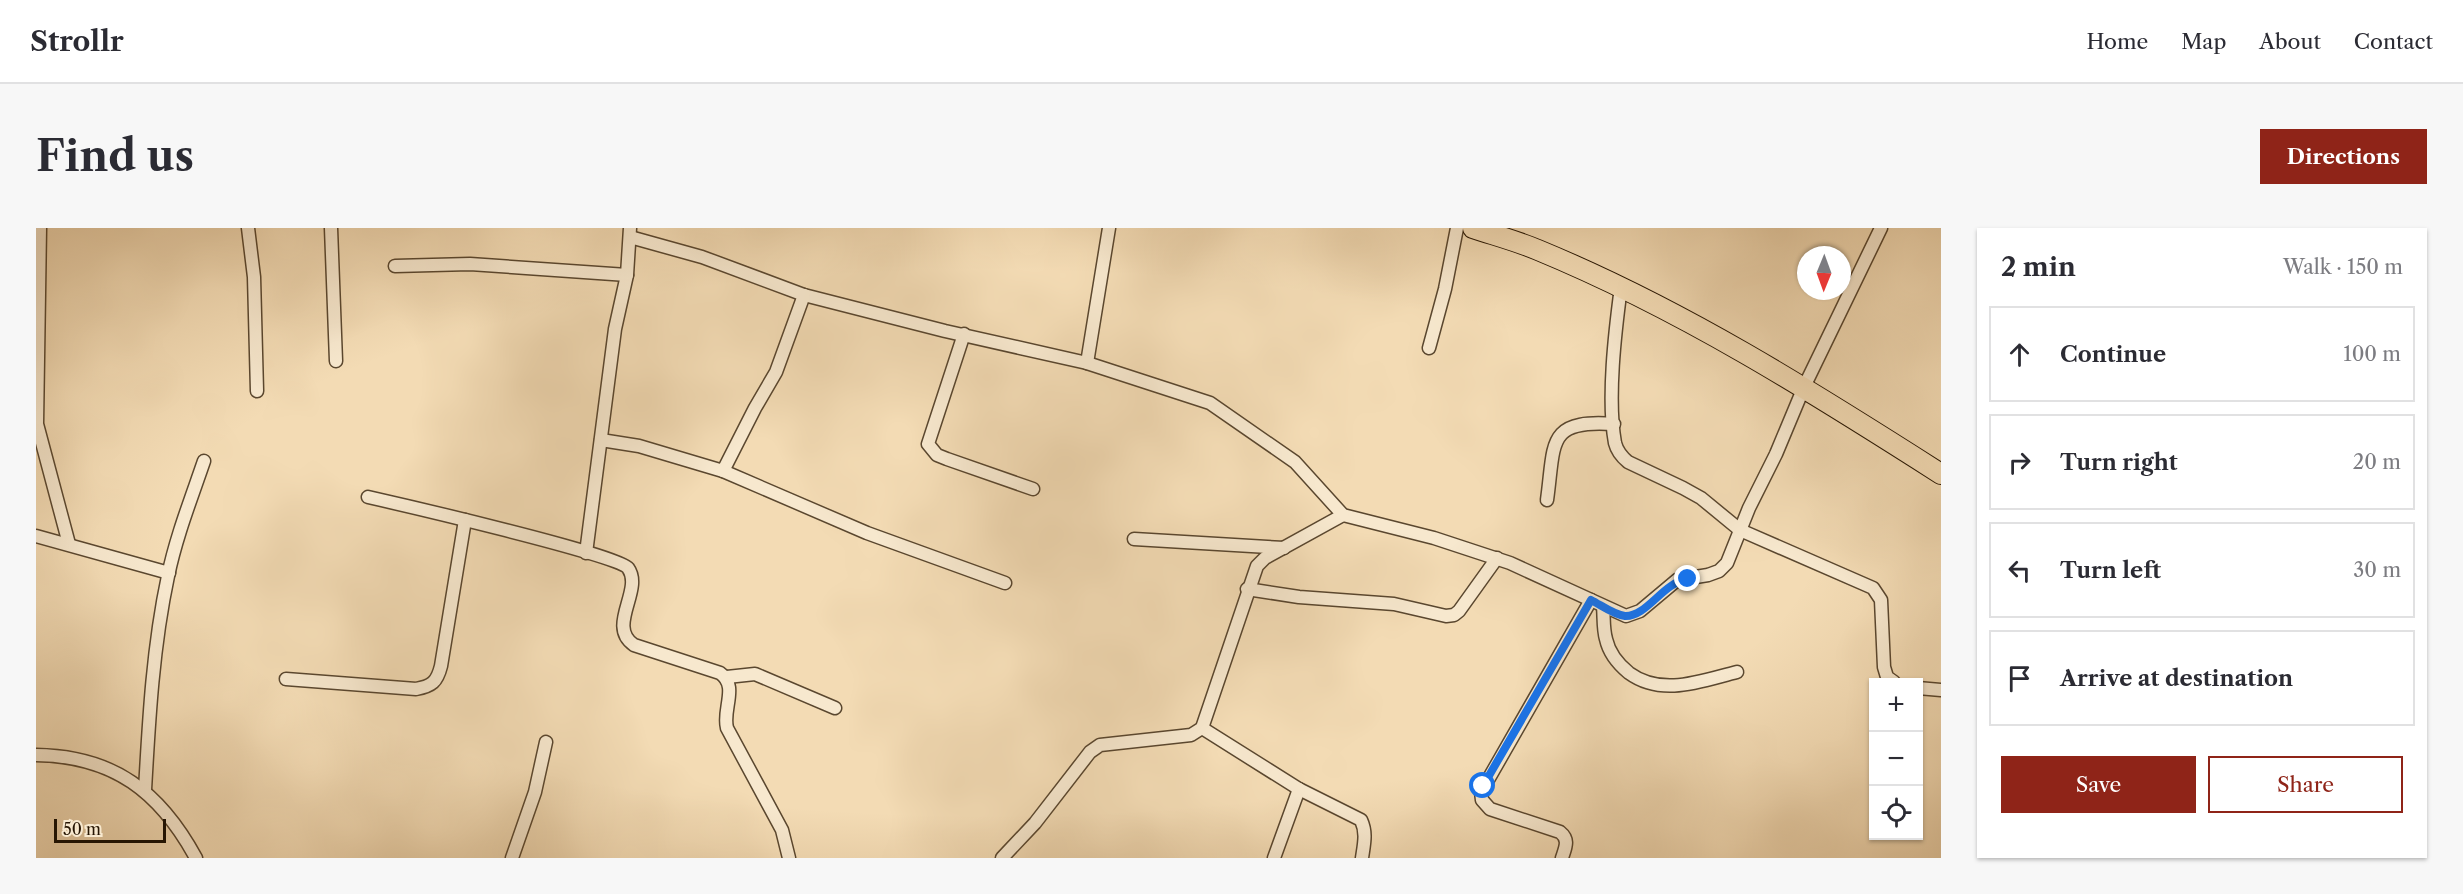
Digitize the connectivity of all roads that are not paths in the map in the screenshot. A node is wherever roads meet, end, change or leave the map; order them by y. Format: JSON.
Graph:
{"nodes":[{"id":1,"x":40,"y":228,"type":"edge"},
{"id":2,"x":248,"y":228,"type":"edge"},
{"id":3,"x":331,"y":228,"type":"edge"},
{"id":4,"x":1109,"y":228,"type":"edge"},
{"id":5,"x":1457,"y":228,"type":"edge"},
{"id":6,"x":1473,"y":228,"type":"edge"},
{"id":7,"x":1881,"y":228,"type":"edge"},
{"id":8,"x":630,"y":232,"type":"edge"},
{"id":9,"x":395,"y":266,"type":"dead end"},
{"id":10,"x":627,"y":275,"type":"junction"},
{"id":11,"x":1621,"y":288,"type":"junction"},
{"id":12,"x":804,"y":296,"type":"junction"},
{"id":13,"x":964,"y":334,"type":"junction"},
{"id":14,"x":1429,"y":348,"type":"dead end"},
{"id":15,"x":336,"y":361,"type":"dead end"},
{"id":16,"x":1087,"y":363,"type":"junction"},
{"id":17,"x":1804,"y":387,"type":"junction"},
{"id":18,"x":257,"y":391,"type":"dead end"},
{"id":19,"x":1614,"y":424,"type":"junction"},
{"id":20,"x":601,"y":440,"type":"junction"},
{"id":21,"x":204,"y":461,"type":"dead end"},
{"id":22,"x":723,"y":471,"type":"junction"},
{"id":23,"x":1941,"y":474,"type":"edge"},
{"id":24,"x":1033,"y":489,"type":"dead end"},
{"id":25,"x":368,"y":497,"type":"dead end"},
{"id":26,"x":1546,"y":500,"type":"dead end"},
{"id":27,"x":1343,"y":515,"type":"junction"},
{"id":28,"x":465,"y":520,"type":"junction"},
{"id":29,"x":1740,"y":530,"type":"junction"},
{"id":30,"x":36,"y":536,"type":"edge"},
{"id":31,"x":1134,"y":539,"type":"dead end"},
{"id":32,"x":69,"y":544,"type":"junction"},
{"id":33,"x":1285,"y":548,"type":"junction"},
{"id":34,"x":586,"y":553,"type":"junction"},
{"id":35,"x":1497,"y":558,"type":"junction"},
{"id":36,"x":169,"y":573,"type":"junction"},
{"id":37,"x":1005,"y":583,"type":"dead end"},
{"id":38,"x":1247,"y":589,"type":"junction"},
{"id":39,"x":1591,"y":600,"type":"junction"},
{"id":40,"x":1603,"y":606,"type":"junction"},
{"id":41,"x":1737,"y":672,"type":"dead end"},
{"id":42,"x":727,"y":677,"type":"junction"},
{"id":43,"x":1888,"y":678,"type":"edge"},
{"id":44,"x":286,"y":679,"type":"dead end"},
{"id":45,"x":1923,"y":688,"type":"edge"},
{"id":46,"x":1941,"y":690,"type":"edge"},
{"id":47,"x":835,"y":708,"type":"dead end"},
{"id":48,"x":1202,"y":728,"type":"junction"},
{"id":49,"x":546,"y":742,"type":"dead end"},
{"id":50,"x":36,"y":755,"type":"edge"},
{"id":51,"x":1299,"y":789,"type":"junction"},
{"id":52,"x":146,"y":790,"type":"junction"},
{"id":53,"x":196,"y":858,"type":"edge"},
{"id":54,"x":512,"y":858,"type":"edge"},
{"id":55,"x":789,"y":858,"type":"edge"},
{"id":56,"x":1002,"y":858,"type":"edge"},
{"id":57,"x":1274,"y":858,"type":"edge"},
{"id":58,"x":1362,"y":858,"type":"edge"},
{"id":59,"x":1562,"y":858,"type":"edge"}],
"edges":[{"from":1,"to":32,"type":"street"},
{"from":2,"to":18,"type":"street"},
{"from":3,"to":15,"type":"street"},
{"from":4,"to":16,"type":"street"},
{"from":5,"to":14,"type":"street"},
{"from":6,"to":11,"type":"main road"},
{"from":7,"to":17,"type":"street"},
{"from":8,"to":10,"type":"street"},
{"from":8,"to":12,"type":"street"},
{"from":9,"to":10,"type":"street"},
{"from":10,"to":20,"type":"street"},
{"from":11,"to":17,"type":"main road"},
{"from":11,"to":19,"type":"street"},
{"from":12,"to":13,"type":"street"},
{"from":12,"to":22,"type":"street"},
{"from":13,"to":16,"type":"street"},
{"from":13,"to":24,"type":"street"},
{"from":16,"to":27,"type":"street"},
{"from":17,"to":23,"type":"main road"},
{"from":17,"to":29,"type":"street"},
{"from":19,"to":26,"type":"street"},
{"from":19,"to":29,"type":"street"},
{"from":20,"to":22,"type":"street"},
{"from":20,"to":34,"type":"street"},
{"from":21,"to":36,"type":"street"},
{"from":22,"to":37,"type":"street"},
{"from":25,"to":28,"type":"street"},
{"from":27,"to":33,"type":"street"},
{"from":27,"to":35,"type":"street"},
{"from":28,"to":34,"type":"street"},
{"from":28,"to":44,"type":"street"},
{"from":29,"to":40,"type":"street"},
{"from":29,"to":43,"type":"street"},
{"from":30,"to":32,"type":"street"},
{"from":31,"to":33,"type":"street"},
{"from":32,"to":36,"type":"street"},
{"from":33,"to":38,"type":"street"},
{"from":34,"to":42,"type":"street"},
{"from":35,"to":38,"type":"street"},
{"from":35,"to":39,"type":"street"},
{"from":36,"to":52,"type":"street"},
{"from":38,"to":48,"type":"street"},
{"from":39,"to":40,"type":"street"},
{"from":39,"to":59,"type":"street"},
{"from":40,"to":41,"type":"street"},
{"from":42,"to":47,"type":"street"},
{"from":42,"to":55,"type":"street"},
{"from":45,"to":46,"type":"street"},
{"from":48,"to":51,"type":"street"},
{"from":48,"to":56,"type":"street"},
{"from":49,"to":54,"type":"street"},
{"from":50,"to":52,"type":"street"},
{"from":51,"to":57,"type":"street"},
{"from":51,"to":58,"type":"street"},
{"from":52,"to":53,"type":"street"}]}
